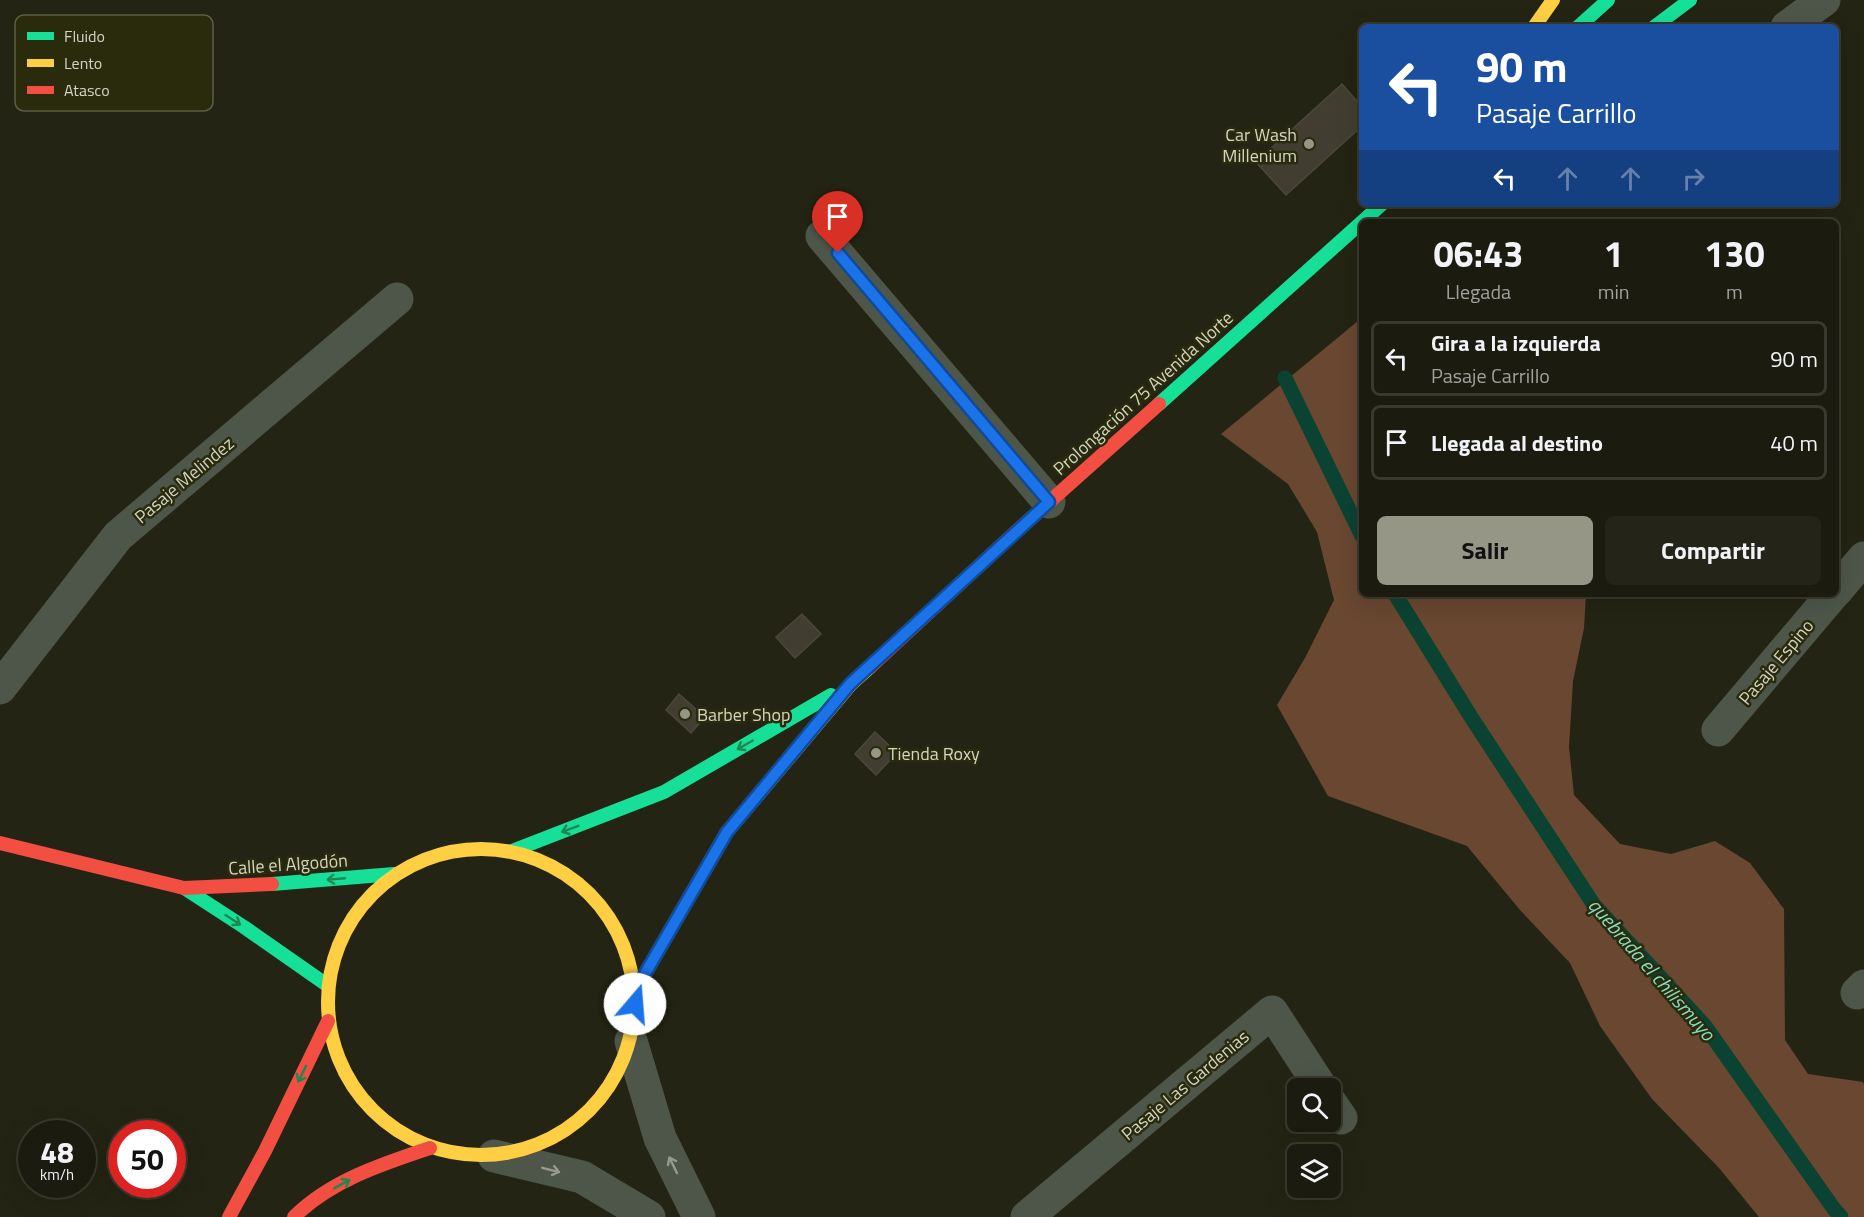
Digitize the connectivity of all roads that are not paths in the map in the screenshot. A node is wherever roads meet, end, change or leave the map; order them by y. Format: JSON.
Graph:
{"nodes":[{"id":1,"x":1553,"y":0,"type":"edge"},
{"id":2,"x":1608,"y":0,"type":"edge"},
{"id":3,"x":1690,"y":0,"type":"edge"},
{"id":4,"x":1824,"y":0,"type":"edge"},
{"id":5,"x":1536,"y":24,"type":"edge"},
{"id":6,"x":1581,"y":24,"type":"edge"},
{"id":7,"x":1658,"y":24,"type":"edge"},
{"id":8,"x":1791,"y":24,"type":"edge"},
{"id":9,"x":1379,"y":207,"type":"edge"},
{"id":10,"x":1365,"y":219,"type":"edge"},
{"id":11,"x":1359,"y":225,"type":"edge"},
{"id":12,"x":822,"y":236,"type":"dead end"},
{"id":13,"x":398,"y":299,"type":"dead end"},
{"id":14,"x":1049,"y":502,"type":"junction"},
{"id":15,"x":1864,"y":558,"type":"edge"},
{"id":16,"x":1839,"y":587,"type":"edge"},
{"id":17,"x":1831,"y":597,"type":"edge"},
{"id":18,"x":850,"y":684,"type":"junction"},
{"id":19,"x":0,"y":688,"type":"edge"},
{"id":20,"x":1718,"y":730,"type":"dead end"},
{"id":21,"x":0,"y":843,"type":"edge"},
{"id":22,"x":512,"y":851,"type":"junction"},
{"id":23,"x":394,"y":874,"type":"junction"},
{"id":24,"x":184,"y":888,"type":"junction"},
{"id":25,"x":327,"y":985,"type":"junction"},
{"id":26,"x":635,"y":991,"type":"junction"},
{"id":27,"x":328,"y":1021,"type":"junction"},
{"id":28,"x":631,"y":1041,"type":"junction"},
{"id":29,"x":1315,"y":1078,"type":"edge"},
{"id":30,"x":430,"y":1148,"type":"junction"},
{"id":31,"x":494,"y":1156,"type":"junction"},
{"id":32,"x":229,"y":1217,"type":"edge"},
{"id":33,"x":294,"y":1217,"type":"edge"},
{"id":34,"x":649,"y":1217,"type":"edge"},
{"id":35,"x":699,"y":1217,"type":"edge"},
{"id":36,"x":1027,"y":1217,"type":"edge"}],
"edges":[{"from":1,"to":5,"type":"main road"},
{"from":2,"to":6,"type":"main road"},
{"from":3,"to":7,"type":"main road"},
{"from":4,"to":8,"type":"street"},
{"from":9,"to":10,"type":"main road","name":"Prolongación 75 Avenida Norte"},
{"from":11,"to":14,"type":"main road","name":"Prolongación 75 Avenida Norte"},
{"from":12,"to":14,"type":"street"},
{"from":13,"to":19,"type":"street","name":"Pasaje Melindez"},
{"from":14,"to":18,"type":"main road","name":"Prolongación 75 Avenida Norte"},
{"from":15,"to":16,"type":"street","name":"Pasaje Espino"},
{"from":17,"to":20,"type":"street","name":"Pasaje Espino"},
{"from":18,"to":22,"type":"main road","name":"Prolongación 75 Avenida Norte","one_way":true},
{"from":18,"to":26,"type":"main road","name":"Prolongación 75 Avenida Norte"},
{"from":21,"to":24,"type":"main road","name":"Calle el Algodón"},
{"from":22,"to":23,"type":"main road"},
{"from":22,"to":26,"type":"main road"},
{"from":23,"to":24,"type":"main road","name":"Calle el Algodón","one_way":true},
{"from":23,"to":25,"type":"main road"},
{"from":24,"to":25,"type":"main road","name":"Calle el Algodón","one_way":true},
{"from":25,"to":27,"type":"main road"},
{"from":26,"to":28,"type":"main road"},
{"from":27,"to":30,"type":"main road"},
{"from":27,"to":32,"type":"main road","one_way":true},
{"from":28,"to":31,"type":"main road"},
{"from":35,"to":28,"type":"street","one_way":true},
{"from":29,"to":36,"type":"street","name":"Pasaje Las Gardenias"},
{"from":30,"to":31,"type":"main road"},
{"from":33,"to":30,"type":"main road","one_way":true},
{"from":31,"to":34,"type":"street","one_way":true}]}
